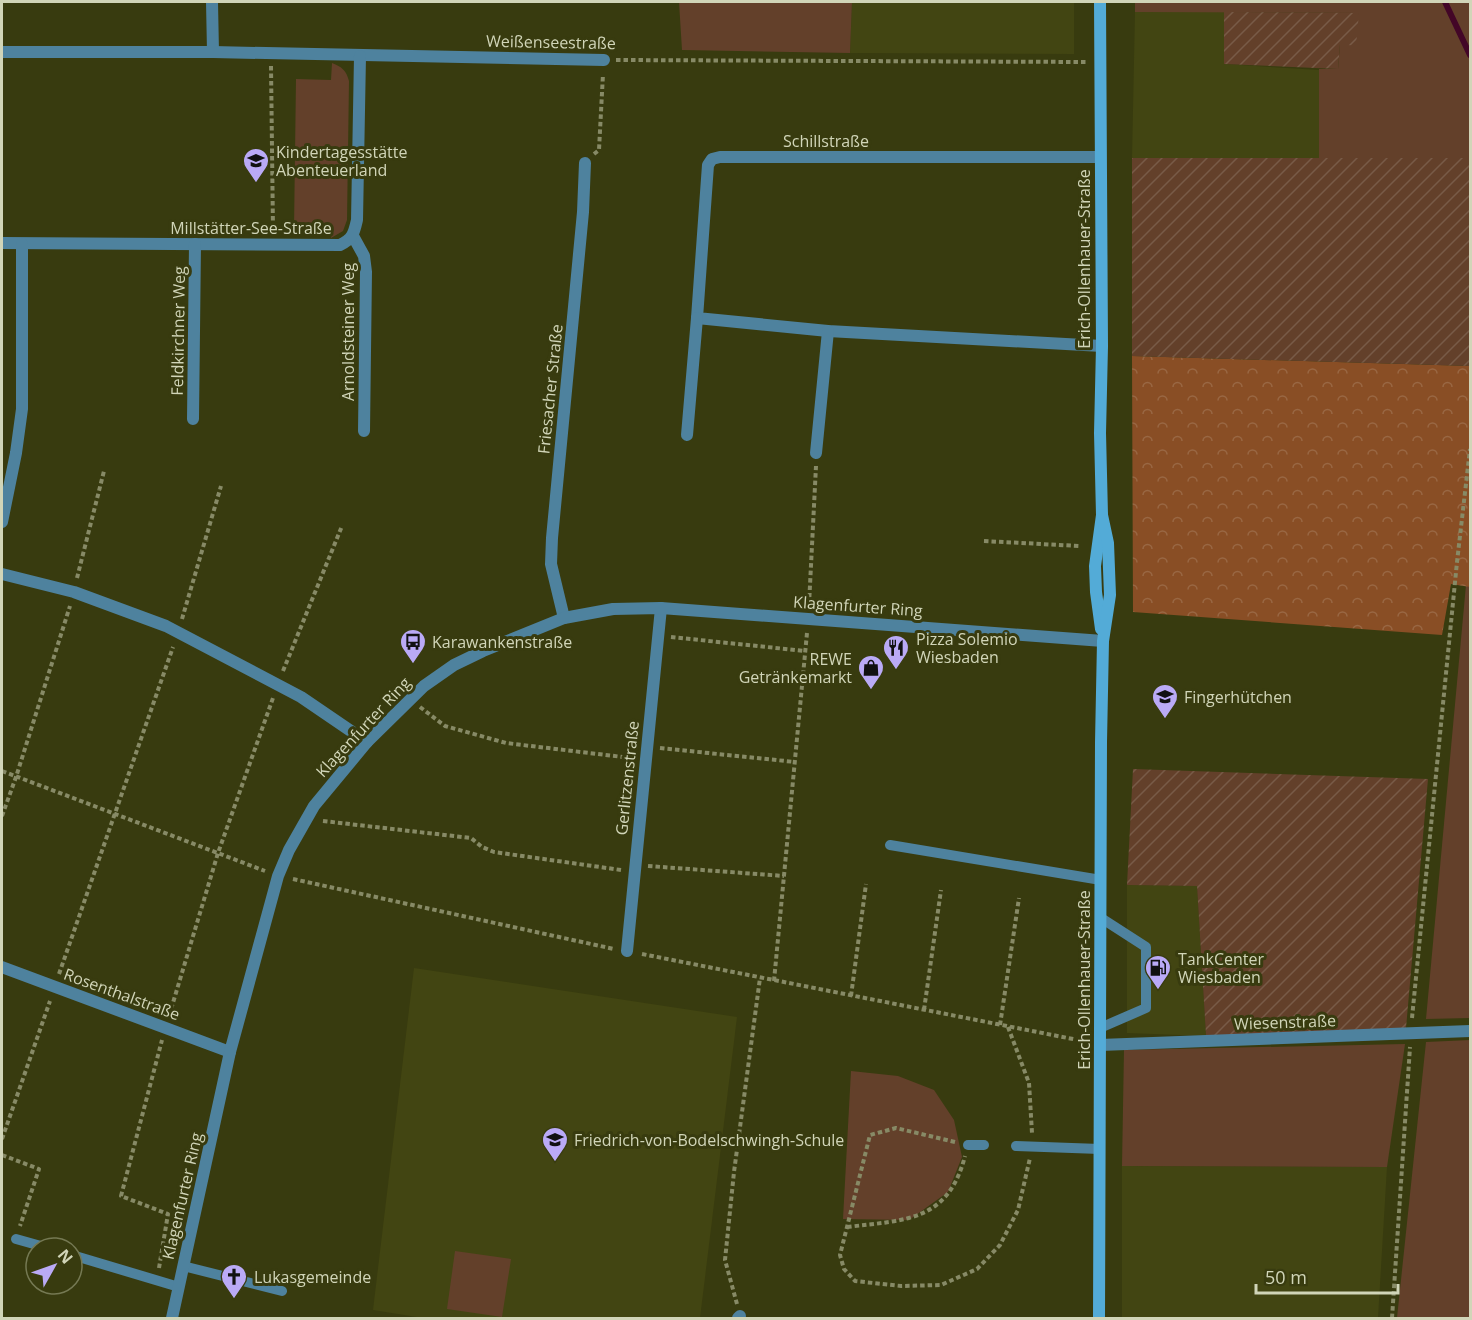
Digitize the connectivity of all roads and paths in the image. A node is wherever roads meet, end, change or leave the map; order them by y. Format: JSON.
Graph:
{"nodes":[{"id":1,"x":212,"y":2,"type":"edge"},
{"id":2,"x":1100,"y":2,"type":"edge"},
{"id":3,"x":2,"y":52,"type":"edge"},
{"id":4,"x":213,"y":52,"type":"junction"},
{"id":5,"x":271,"y":54,"type":"junction"},
{"id":6,"x":360,"y":56,"type":"junction"},
{"id":7,"x":604,"y":60,"type":"junction"},
{"id":8,"x":1100,"y":62,"type":"junction"},
{"id":9,"x":1100,"y":157,"type":"junction"},
{"id":10,"x":585,"y":163,"type":"joint"},
{"id":11,"x":353,"y":236,"type":"junction"},
{"id":12,"x":2,"y":243,"type":"edge"},
{"id":13,"x":22,"y":244,"type":"junction"},
{"id":14,"x":195,"y":244,"type":"junction"},
{"id":15,"x":274,"y":245,"type":"junction"},
{"id":16,"x":697,"y":318,"type":"junction"},
{"id":17,"x":828,"y":331,"type":"junction"},
{"id":18,"x":1102,"y":346,"type":"junction"},
{"id":19,"x":193,"y":419,"type":"dead end"},
{"id":20,"x":364,"y":431,"type":"dead end"},
{"id":21,"x":687,"y":435,"type":"dead end"},
{"id":22,"x":1470,"y":449,"type":"edge"},
{"id":23,"x":816,"y":453,"type":"dead end"},
{"id":24,"x":104,"y":471,"type":"dead end"},
{"id":25,"x":816,"y":472,"type":"dead end"},
{"id":26,"x":220,"y":486,"type":"dead end"},
{"id":27,"x":2,"y":522,"type":"edge"},
{"id":28,"x":342,"y":526,"type":"dead end"},
{"id":29,"x":984,"y":542,"type":"dead end"},
{"id":30,"x":1079,"y":546,"type":"dead end"},
{"id":31,"x":2,"y":574,"type":"edge"},
{"id":32,"x":74,"y":592,"type":"junction"},
{"id":33,"x":661,"y":608,"type":"junction"},
{"id":34,"x":564,"y":618,"type":"junction"},
{"id":35,"x":808,"y":618,"type":"junction"},
{"id":36,"x":178,"y":632,"type":"junction"},
{"id":37,"x":658,"y":636,"type":"junction"},
{"id":38,"x":1103,"y":641,"type":"junction"},
{"id":39,"x":805,"y":651,"type":"junction"},
{"id":40,"x":278,"y":685,"type":"junction"},
{"id":41,"x":410,"y":700,"type":"junction"},
{"id":42,"x":367,"y":742,"type":"junction"},
{"id":43,"x":646,"y":753,"type":"junction"},
{"id":44,"x":795,"y":762,"type":"junction"},
{"id":45,"x":2,"y":771,"type":"edge"},
{"id":46,"x":16,"y":777,"type":"junction"},
{"id":47,"x":116,"y":815,"type":"junction"},
{"id":48,"x":2,"y":816,"type":"edge"},
{"id":49,"x":308,"y":819,"type":"junction"},
{"id":50,"x":890,"y":845,"type":"dead end"},
{"id":51,"x":218,"y":854,"type":"junction"},
{"id":52,"x":635,"y":869,"type":"junction"},
{"id":53,"x":278,"y":876,"type":"junction"},
{"id":54,"x":784,"y":876,"type":"junction"},
{"id":55,"x":1101,"y":880,"type":"junction"},
{"id":56,"x":866,"y":884,"type":"dead end"},
{"id":57,"x":941,"y":890,"type":"dead end"},
{"id":58,"x":1019,"y":898,"type":"dead end"},
{"id":59,"x":1101,"y":918,"type":"junction"},
{"id":60,"x":627,"y":951,"type":"junction"},
{"id":61,"x":2,"y":967,"type":"edge"},
{"id":62,"x":760,"y":978,"type":"junction"},
{"id":63,"x":774,"y":981,"type":"junction"},
{"id":64,"x":55,"y":987,"type":"junction"},
{"id":65,"x":851,"y":996,"type":"junction"},
{"id":66,"x":924,"y":1010,"type":"junction"},
{"id":67,"x":1000,"y":1025,"type":"junction"},
{"id":68,"x":1008,"y":1027,"type":"junction"},
{"id":69,"x":166,"y":1028,"type":"junction"},
{"id":70,"x":1100,"y":1028,"type":"junction"},
{"id":71,"x":1470,"y":1031,"type":"edge"},
{"id":72,"x":1411,"y":1033,"type":"junction"},
{"id":73,"x":1100,"y":1045,"type":"junction"},
{"id":74,"x":230,"y":1052,"type":"junction"},
{"id":75,"x":1032,"y":1135,"type":"dead end"},
{"id":76,"x":2,"y":1139,"type":"edge"},
{"id":77,"x":969,"y":1145,"type":"junction"},
{"id":78,"x":984,"y":1145,"type":"dead end"},
{"id":79,"x":1016,"y":1146,"type":"dead end"},
{"id":80,"x":1100,"y":1149,"type":"junction"},
{"id":81,"x":2,"y":1155,"type":"edge"},
{"id":82,"x":1030,"y":1164,"type":"dead end"},
{"id":83,"x":847,"y":1227,"type":"junction"},
{"id":84,"x":16,"y":1239,"type":"joint"},
{"id":85,"x":24,"y":1241,"type":"edge"},
{"id":86,"x":84,"y":1258,"type":"edge"},
{"id":87,"x":183,"y":1266,"type":"junction"},
{"id":88,"x":158,"y":1280,"type":"junction"},
{"id":89,"x":179,"y":1287,"type":"junction"},
{"id":90,"x":282,"y":1291,"type":"dead end"},
{"id":91,"x":739,"y":1317,"type":"edge"},
{"id":92,"x":172,"y":1318,"type":"edge"},
{"id":93,"x":1099,"y":1318,"type":"edge"},
{"id":94,"x":1392,"y":1318,"type":"edge"}],
"edges":[{"from":1,"to":4,"type":"street"},
{"from":2,"to":8,"type":"street","name":"Erich-Ollenhauer-Straße"},
{"from":3,"to":4,"type":"street","name":"Weißenseestraße"},
{"from":4,"to":5,"type":"street","name":"Weißenseestraße"},
{"from":5,"to":6,"type":"street","name":"Weißenseestraße"},
{"from":5,"to":15,"type":"path"},
{"from":6,"to":7,"type":"street","name":"Weißenseestraße"},
{"from":6,"to":11,"type":"street","name":"Millstätter-See-Straße"},
{"from":7,"to":8,"type":"path","name":"Weißenseestraße"},
{"from":7,"to":10,"type":"path"},
{"from":8,"to":9,"type":"street","name":"Erich-Ollenhauer-Straße"},
{"from":9,"to":16,"type":"street","name":"Schillstraße"},
{"from":9,"to":18,"type":"street","name":"Erich-Ollenhauer-Straße"},
{"from":10,"to":34,"type":"street","name":"Friesacher Straße"},
{"from":11,"to":15,"type":"street","name":"Millstätter-See-Straße"},
{"from":11,"to":20,"type":"street","name":"Arnoldsteiner Weg"},
{"from":12,"to":13,"type":"street","name":"Millstätter-See-Straße"},
{"from":13,"to":14,"type":"street","name":"Millstätter-See-Straße"},
{"from":13,"to":27,"type":"street"},
{"from":14,"to":15,"type":"street","name":"Millstätter-See-Straße"},
{"from":14,"to":19,"type":"street","name":"Feldkirchner Weg"},
{"from":16,"to":17,"type":"street"},
{"from":16,"to":21,"type":"street","name":"Schillstraße"},
{"from":17,"to":18,"type":"street"},
{"from":17,"to":23,"type":"street"},
{"from":18,"to":38,"type":"street","name":"Erich-Ollenhauer-Straße"},
{"from":22,"to":72,"type":"path"},
{"from":24,"to":32,"type":"path"},
{"from":25,"to":35,"type":"path"},
{"from":26,"to":36,"type":"path"},
{"from":28,"to":40,"type":"path"},
{"from":29,"to":30,"type":"path"},
{"from":31,"to":32,"type":"street"},
{"from":32,"to":36,"type":"street"},
{"from":32,"to":46,"type":"path"},
{"from":33,"to":34,"type":"street","name":"Klagenfurter Ring"},
{"from":33,"to":35,"type":"street","name":"Klagenfurter Ring"},
{"from":33,"to":37,"type":"street","name":"Gerlitzenstraße"},
{"from":34,"to":41,"type":"street","name":"Klagenfurter Ring"},
{"from":35,"to":38,"type":"street","name":"Klagenfurter Ring"},
{"from":35,"to":39,"type":"path"},
{"from":36,"to":40,"type":"street"},
{"from":36,"to":47,"type":"path"},
{"from":37,"to":39,"type":"path"},
{"from":37,"to":43,"type":"street","name":"Gerlitzenstraße"},
{"from":38,"to":55,"type":"street","name":"Erich-Ollenhauer-Straße"},
{"from":39,"to":44,"type":"path"},
{"from":40,"to":42,"type":"street"},
{"from":40,"to":51,"type":"path"},
{"from":41,"to":42,"type":"street","name":"Klagenfurter Ring"},
{"from":41,"to":43,"type":"path"},
{"from":42,"to":49,"type":"street","name":"Klagenfurter Ring"},
{"from":43,"to":44,"type":"path"},
{"from":43,"to":52,"type":"street","name":"Gerlitzenstraße"},
{"from":44,"to":54,"type":"path"},
{"from":45,"to":46,"type":"path"},
{"from":46,"to":47,"type":"path"},
{"from":46,"to":48,"type":"path"},
{"from":47,"to":51,"type":"path"},
{"from":47,"to":64,"type":"path"},
{"from":49,"to":52,"type":"path"},
{"from":49,"to":53,"type":"street","name":"Klagenfurter Ring"},
{"from":50,"to":55,"type":"lane"},
{"from":51,"to":53,"type":"path"},
{"from":51,"to":69,"type":"path"},
{"from":52,"to":54,"type":"path"},
{"from":52,"to":60,"type":"street","name":"Gerlitzenstraße"},
{"from":53,"to":60,"type":"path"},
{"from":53,"to":74,"type":"street","name":"Klagenfurter Ring"},
{"from":54,"to":63,"type":"path"},
{"from":55,"to":59,"type":"street","name":"Erich-Ollenhauer-Straße"},
{"from":56,"to":65,"type":"path"},
{"from":57,"to":66,"type":"path"},
{"from":58,"to":67,"type":"path"},
{"from":59,"to":70,"type":"street","name":"Erich-Ollenhauer-Straße"},
{"from":59,"to":70,"type":"lane"},
{"from":60,"to":62,"type":"path"},
{"from":61,"to":64,"type":"street","name":"Rosenthalstraße"},
{"from":62,"to":63,"type":"path"},
{"from":62,"to":91,"type":"path"},
{"from":63,"to":65,"type":"path"},
{"from":64,"to":69,"type":"street","name":"Rosenthalstraße"},
{"from":64,"to":76,"type":"path"},
{"from":65,"to":66,"type":"path"},
{"from":66,"to":67,"type":"path"},
{"from":67,"to":68,"type":"path"},
{"from":68,"to":73,"type":"path"},
{"from":68,"to":75,"type":"path"},
{"from":69,"to":74,"type":"street","name":"Rosenthalstraße"},
{"from":69,"to":88,"type":"path"},
{"from":70,"to":73,"type":"street","name":"Erich-Ollenhauer-Straße"},
{"from":71,"to":72,"type":"street","name":"Wiesenstraße"},
{"from":72,"to":73,"type":"street","name":"Wiesenstraße"},
{"from":72,"to":94,"type":"path"},
{"from":73,"to":80,"type":"street","name":"Erich-Ollenhauer-Straße"},
{"from":74,"to":87,"type":"street","name":"Klagenfurter Ring"},
{"from":77,"to":78,"type":"lane"},
{"from":77,"to":83,"type":"path"},
{"from":77,"to":83,"type":"path"},
{"from":79,"to":80,"type":"lane"},
{"from":80,"to":93,"type":"street","name":"Erich-Ollenhauer-Straße"},
{"from":81,"to":84,"type":"path"},
{"from":82,"to":83,"type":"path"},
{"from":84,"to":85,"type":"lane"},
{"from":86,"to":88,"type":"lane"},
{"from":87,"to":89,"type":"street","name":"Klagenfurter Ring"},
{"from":87,"to":90,"type":"lane"},
{"from":88,"to":89,"type":"lane"},
{"from":89,"to":92,"type":"street","name":"Klagenfurter Ring"}]}
